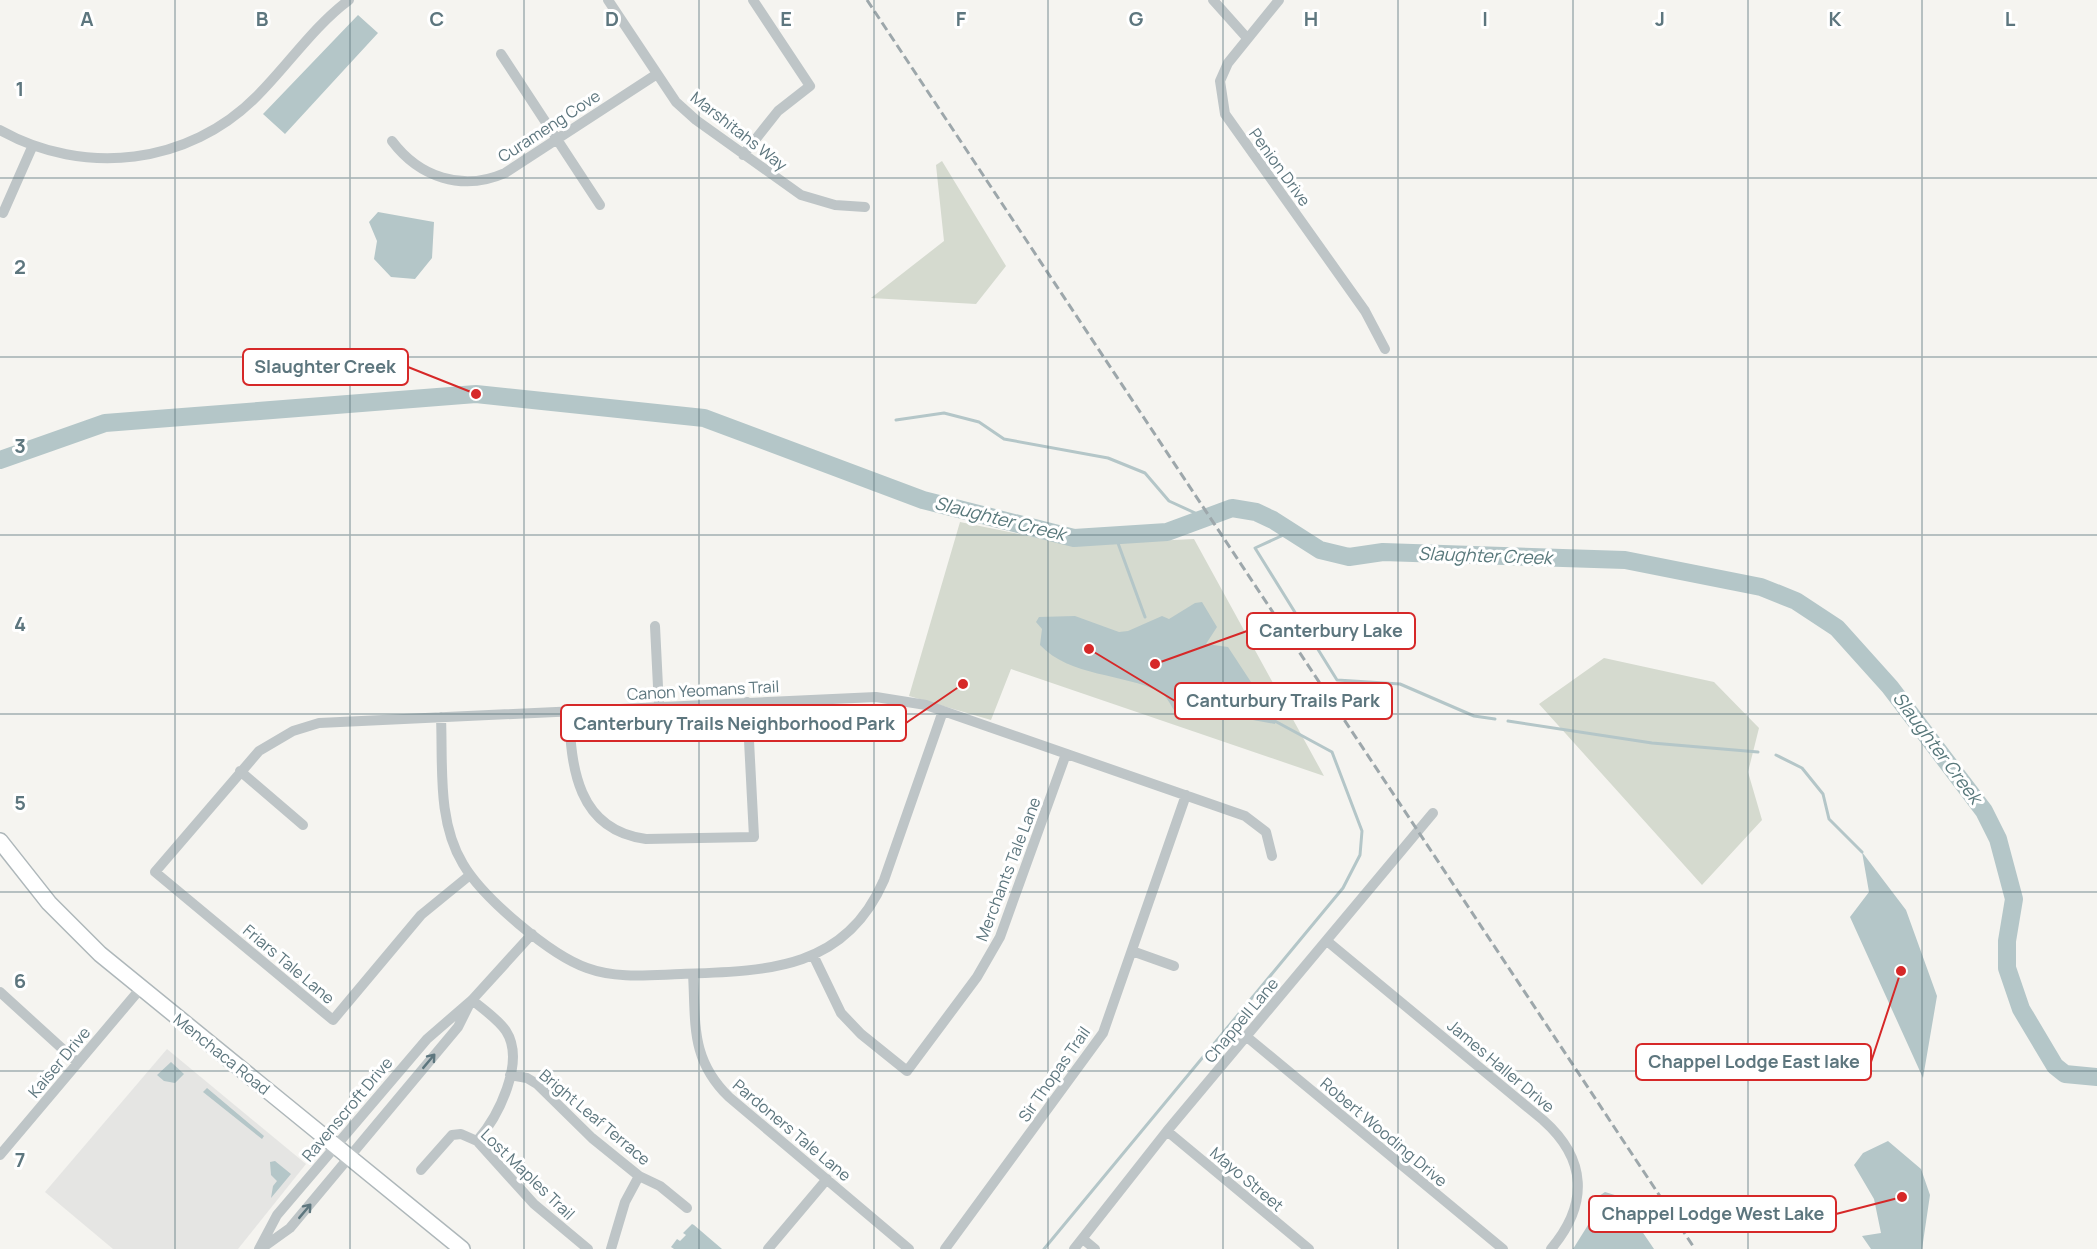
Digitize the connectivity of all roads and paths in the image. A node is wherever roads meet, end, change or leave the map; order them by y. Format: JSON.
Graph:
{"nodes":[{"id":1,"x":349,"y":0,"type":"edge"},
{"id":2,"x":608,"y":0,"type":"edge"},
{"id":3,"x":753,"y":0,"type":"edge"},
{"id":4,"x":1213,"y":0,"type":"edge"},
{"id":5,"x":1279,"y":0,"type":"edge"},
{"id":6,"x":1247,"y":38,"type":"junction"},
{"id":7,"x":501,"y":54,"type":"dead end"},
{"id":8,"x":657,"y":74,"type":"junction"},
{"id":9,"x":0,"y":130,"type":"edge"},
{"id":10,"x":557,"y":140,"type":"junction"},
{"id":11,"x":392,"y":141,"type":"dead end"},
{"id":12,"x":33,"y":145,"type":"junction"},
{"id":13,"x":743,"y":155,"type":"junction"},
{"id":14,"x":600,"y":205,"type":"dead end"},
{"id":15,"x":865,"y":207,"type":"dead end"},
{"id":16,"x":3,"y":213,"type":"dead end"},
{"id":17,"x":1385,"y":349,"type":"dead end"},
{"id":18,"x":655,"y":626,"type":"dead end"},
{"id":19,"x":747,"y":702,"type":"junction"},
{"id":20,"x":658,"y":707,"type":"junction"},
{"id":21,"x":943,"y":711,"type":"junction"},
{"id":22,"x":569,"y":712,"type":"junction"},
{"id":23,"x":441,"y":717,"type":"junction"},
{"id":24,"x":1066,"y":754,"type":"junction"},
{"id":25,"x":240,"y":771,"type":"junction"},
{"id":26,"x":1186,"y":795,"type":"junction"},
{"id":27,"x":1433,"y":813,"type":"dead end"},
{"id":28,"x":303,"y":825,"type":"dead end"},
{"id":29,"x":0,"y":841,"type":"edge"},
{"id":30,"x":1272,"y":856,"type":"dead end"},
{"id":31,"x":154,"y":872,"type":"joint"},
{"id":32,"x":470,"y":875,"type":"junction"},
{"id":33,"x":532,"y":934,"type":"junction"},
{"id":34,"x":1327,"y":941,"type":"junction"},
{"id":35,"x":1132,"y":951,"type":"junction"},
{"id":36,"x":814,"y":957,"type":"junction"},
{"id":37,"x":1174,"y":966,"type":"dead end"},
{"id":38,"x":693,"y":974,"type":"junction"},
{"id":39,"x":141,"y":988,"type":"junction"},
{"id":40,"x":0,"y":992,"type":"edge"},
{"id":41,"x":472,"y":1000,"type":"junction"},
{"id":42,"x":1246,"y":1037,"type":"junction"},
{"id":43,"x":78,"y":1063,"type":"junction"},
{"id":44,"x":510,"y":1075,"type":"junction"},
{"id":45,"x":1167,"y":1131,"type":"junction"},
{"id":46,"x":477,"y":1141,"type":"junction"},
{"id":47,"x":336,"y":1146,"type":"junction"},
{"id":48,"x":0,"y":1155,"type":"edge"},
{"id":49,"x":350,"y":1157,"type":"junction"},
{"id":50,"x":422,"y":1170,"type":"dead end"},
{"id":51,"x":639,"y":1176,"type":"junction"},
{"id":52,"x":827,"y":1179,"type":"junction"},
{"id":53,"x":687,"y":1208,"type":"dead end"},
{"id":54,"x":1083,"y":1239,"type":"junction"},
{"id":55,"x":260,"y":1249,"type":"edge"},
{"id":56,"x":462,"y":1249,"type":"edge"},
{"id":57,"x":588,"y":1249,"type":"edge"},
{"id":58,"x":611,"y":1249,"type":"edge"},
{"id":59,"x":768,"y":1249,"type":"edge"},
{"id":60,"x":909,"y":1249,"type":"edge"},
{"id":61,"x":945,"y":1249,"type":"edge"},
{"id":62,"x":1074,"y":1249,"type":"edge"},
{"id":63,"x":1095,"y":1249,"type":"edge"},
{"id":64,"x":1309,"y":1249,"type":"edge"},
{"id":65,"x":1503,"y":1249,"type":"edge"},
{"id":66,"x":1551,"y":1249,"type":"edge"}],
"edges":[{"from":1,"to":12,"type":"street"},
{"from":2,"to":8,"type":"street","name":"Marshitahs Way"},
{"from":3,"to":13,"type":"street"},
{"from":4,"to":6,"type":"street"},
{"from":5,"to":6,"type":"street","name":"Penion Drive"},
{"from":6,"to":17,"type":"street","name":"Penion Drive"},
{"from":7,"to":10,"type":"street"},
{"from":8,"to":10,"type":"street","name":"Curameng Cove"},
{"from":8,"to":13,"type":"street","name":"Marshitahs Way"},
{"from":9,"to":12,"type":"street"},
{"from":10,"to":11,"type":"street","name":"Curameng Cove"},
{"from":10,"to":14,"type":"street"},
{"from":12,"to":16,"type":"street"},
{"from":13,"to":15,"type":"street","name":"Marshitahs Way"},
{"from":18,"to":20,"type":"street"},
{"from":19,"to":20,"type":"street","name":"Canon Yeomans Trail"},
{"from":19,"to":21,"type":"street","name":"Canon Yeomans Trail"},
{"from":19,"to":22,"type":"street"},
{"from":20,"to":22,"type":"street","name":"Canon Yeomans Trail"},
{"from":21,"to":24,"type":"street","name":"Canon Yeomans Trail"},
{"from":21,"to":36,"type":"street"},
{"from":22,"to":23,"type":"street","name":"Canon Yeomans Trail"},
{"from":23,"to":25,"type":"street","name":"Canon Yeomans Trail"},
{"from":23,"to":32,"type":"street"},
{"from":24,"to":26,"type":"street","name":"Canon Yeomans Trail"},
{"from":24,"to":36,"type":"street","name":"Merchants Tale Lane"},
{"from":25,"to":28,"type":"street"},
{"from":25,"to":31,"type":"street","name":"Canon Yeomans Trail"},
{"from":26,"to":30,"type":"street","name":"Canon Yeomans Trail"},
{"from":26,"to":35,"type":"street","name":"Sir Thopas Trail"},
{"from":27,"to":34,"type":"street","name":"Chappell Lane"},
{"from":29,"to":39,"type":"main road","name":"Menchaca Road"},
{"from":31,"to":32,"type":"street","name":"Friars Tale Lane"},
{"from":32,"to":33,"type":"street"},
{"from":33,"to":38,"type":"street"},
{"from":33,"to":41,"type":"street","name":"Ravenscroft Drive"},
{"from":34,"to":42,"type":"street","name":"Chappell Lane"},
{"from":34,"to":66,"type":"street","name":"James Haller Drive"},
{"from":35,"to":37,"type":"street"},
{"from":35,"to":61,"type":"street","name":"Sir Thopas Trail"},
{"from":36,"to":38,"type":"street"},
{"from":38,"to":52,"type":"street","name":"Pardoners Tale Lane"},
{"from":39,"to":43,"type":"street","name":"Kaiser Drive"},
{"from":39,"to":47,"type":"main road","name":"Menchaca Road"},
{"from":40,"to":43,"type":"street"},
{"from":41,"to":44,"type":"street"},
{"from":41,"to":47,"type":"street","name":"Ravenscroft Drive"},
{"from":49,"to":41,"type":"street","name":"Ravenscroft Drive","one_way":true},
{"from":42,"to":45,"type":"street","name":"Chappell Lane"},
{"from":42,"to":65,"type":"street","name":"Robert Wooding Drive"},
{"from":43,"to":48,"type":"street","name":"Kaiser Drive"},
{"from":44,"to":46,"type":"street"},
{"from":44,"to":51,"type":"street","name":"Bright Leaf Terrace"},
{"from":45,"to":54,"type":"street","name":"Chappell Lane"},
{"from":45,"to":64,"type":"street","name":"Mayo Street"},
{"from":46,"to":50,"type":"street","name":"Lost Maples Trail"},
{"from":46,"to":57,"type":"street","name":"Lost Maples Trail"},
{"from":47,"to":49,"type":"main road","name":"Menchaca Road"},
{"from":47,"to":55,"type":"street","name":"Ravenscroft Drive"},
{"from":55,"to":49,"type":"street","name":"Ravenscroft Drive","one_way":true},
{"from":49,"to":56,"type":"main road","name":"Menchaca Road"},
{"from":51,"to":53,"type":"street","name":"Bright Leaf Terrace"},
{"from":51,"to":58,"type":"street"},
{"from":52,"to":59,"type":"street"},
{"from":52,"to":60,"type":"street","name":"Pardoners Tale Lane"},
{"from":54,"to":62,"type":"street","name":"Chappell Lane"},
{"from":54,"to":63,"type":"street"}]}
